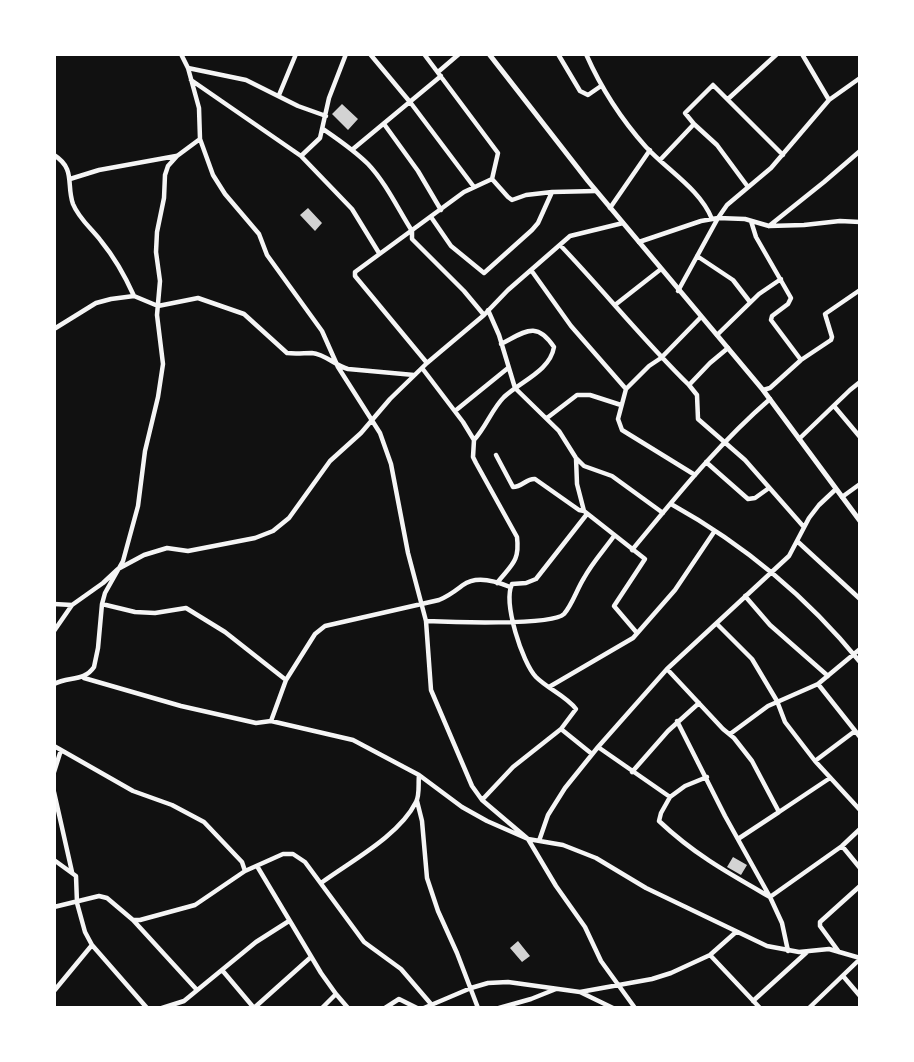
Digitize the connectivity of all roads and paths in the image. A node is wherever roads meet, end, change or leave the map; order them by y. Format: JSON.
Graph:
{"nodes":[{"id":1,"x":181,"y":54,"type":"edge"},
{"id":2,"x":296,"y":54,"type":"edge"},
{"id":3,"x":346,"y":54,"type":"edge"},
{"id":4,"x":370,"y":54,"type":"edge"},
{"id":5,"x":424,"y":54,"type":"edge"},
{"id":6,"x":459,"y":54,"type":"edge"},
{"id":7,"x":489,"y":54,"type":"edge"},
{"id":8,"x":558,"y":54,"type":"edge"},
{"id":9,"x":586,"y":54,"type":"edge"},
{"id":10,"x":777,"y":54,"type":"edge"},
{"id":11,"x":802,"y":54,"type":"edge"},
{"id":12,"x":188,"y":68,"type":"junction"},
{"id":13,"x":439,"y":74,"type":"junction"},
{"id":14,"x":860,"y":78,"type":"edge"},
{"id":15,"x":192,"y":80,"type":"junction"},
{"id":16,"x":601,"y":86,"type":"junction"},
{"id":17,"x":279,"y":95,"type":"junction"},
{"id":18,"x":728,"y":99,"type":"junction"},
{"id":19,"x":829,"y":100,"type":"junction"},
{"id":20,"x":410,"y":102,"type":"junction"},
{"id":21,"x":326,"y":116,"type":"junction"},
{"id":22,"x":384,"y":124,"type":"junction"},
{"id":23,"x":694,"y":124,"type":"junction"},
{"id":24,"x":323,"y":129,"type":"junction"},
{"id":25,"x":200,"y":139,"type":"junction"},
{"id":26,"x":353,"y":149,"type":"junction"},
{"id":27,"x":650,"y":150,"type":"junction"},
{"id":28,"x":860,"y":151,"type":"edge"},
{"id":29,"x":783,"y":155,"type":"junction"},
{"id":30,"x":54,"y":156,"type":"edge"},
{"id":31,"x":177,"y":156,"type":"junction"},
{"id":32,"x":301,"y":156,"type":"junction"},
{"id":33,"x":660,"y":160,"type":"junction"},
{"id":34,"x":70,"y":178,"type":"junction"},
{"id":35,"x":492,"y":179,"type":"junction"},
{"id":36,"x":474,"y":187,"type":"junction"},
{"id":37,"x":748,"y":187,"type":"junction"},
{"id":38,"x":596,"y":191,"type":"junction"},
{"id":39,"x":552,"y":192,"type":"junction"},
{"id":40,"x":610,"y":208,"type":"junction"},
{"id":41,"x":441,"y":210,"type":"junction"},
{"id":42,"x":431,"y":218,"type":"junction"},
{"id":43,"x":718,"y":218,"type":"junction"},
{"id":44,"x":712,"y":219,"type":"junction"},
{"id":45,"x":751,"y":221,"type":"junction"},
{"id":46,"x":860,"y":222,"type":"edge"},
{"id":47,"x":623,"y":223,"type":"junction"},
{"id":48,"x":769,"y":226,"type":"junction"},
{"id":49,"x":412,"y":231,"type":"junction"},
{"id":50,"x":639,"y":242,"type":"junction"},
{"id":51,"x":560,"y":245,"type":"junction"},
{"id":52,"x":379,"y":253,"type":"junction"},
{"id":53,"x":697,"y":256,"type":"junction"},
{"id":54,"x":661,"y":269,"type":"junction"},
{"id":55,"x":531,"y":270,"type":"junction"},
{"id":56,"x":781,"y":279,"type":"junction"},
{"id":57,"x":860,"y":290,"type":"edge"},
{"id":58,"x":678,"y":291,"type":"junction"},
{"id":59,"x":134,"y":297,"type":"junction"},
{"id":60,"x":750,"y":302,"type":"junction"},
{"id":61,"x":615,"y":305,"type":"junction"},
{"id":62,"x":158,"y":306,"type":"junction"},
{"id":63,"x":486,"y":312,"type":"junction"},
{"id":64,"x":701,"y":317,"type":"junction"},
{"id":65,"x":54,"y":329,"type":"edge"},
{"id":66,"x":717,"y":335,"type":"junction"},
{"id":67,"x":501,"y":344,"type":"junction"},
{"id":68,"x":728,"y":348,"type":"junction"},
{"id":69,"x":661,"y":358,"type":"junction"},
{"id":70,"x":801,"y":360,"type":"junction"},
{"id":71,"x":427,"y":363,"type":"junction"},
{"id":72,"x":338,"y":367,"type":"junction"},
{"id":73,"x":422,"y":368,"type":"junction"},
{"id":74,"x":508,"y":369,"type":"junction"},
{"id":75,"x":414,"y":375,"type":"junction"},
{"id":76,"x":689,"y":385,"type":"junction"},
{"id":77,"x":859,"y":385,"type":"edge"},
{"id":78,"x":515,"y":388,"type":"junction"},
{"id":79,"x":626,"y":388,"type":"junction"},
{"id":80,"x":763,"y":390,"type":"junction"},
{"id":81,"x":770,"y":399,"type":"junction"},
{"id":82,"x":621,"y":405,"type":"junction"},
{"id":83,"x":834,"y":406,"type":"junction"},
{"id":84,"x":455,"y":411,"type":"junction"},
{"id":85,"x":547,"y":418,"type":"junction"},
{"id":86,"x":372,"y":421,"type":"junction"},
{"id":87,"x":860,"y":437,"type":"edge"},
{"id":88,"x":799,"y":439,"type":"junction"},
{"id":89,"x":474,"y":440,"type":"junction"},
{"id":90,"x":724,"y":442,"type":"junction"},
{"id":91,"x":495,"y":455,"type":"dead end"},
{"id":92,"x":576,"y":458,"type":"junction"},
{"id":93,"x":706,"y":462,"type":"junction"},
{"id":94,"x":695,"y":475,"type":"junction"},
{"id":95,"x":860,"y":483,"type":"edge"},
{"id":96,"x":769,"y":488,"type":"junction"},
{"id":97,"x":836,"y":489,"type":"junction"},
{"id":98,"x":842,"y":497,"type":"junction"},
{"id":99,"x":671,"y":504,"type":"junction"},
{"id":100,"x":586,"y":513,"type":"junction"},
{"id":101,"x":663,"y":513,"type":"junction"},
{"id":102,"x":860,"y":521,"type":"edge"},
{"id":103,"x":803,"y":526,"type":"junction"},
{"id":104,"x":714,"y":531,"type":"junction"},
{"id":105,"x":614,"y":537,"type":"junction"},
{"id":106,"x":797,"y":541,"type":"junction"},
{"id":107,"x":632,"y":550,"type":"junction"},
{"id":108,"x":118,"y":569,"type":"junction"},
{"id":109,"x":771,"y":571,"type":"junction"},
{"id":110,"x":497,"y":582,"type":"junction"},
{"id":111,"x":510,"y":586,"type":"junction"},
{"id":112,"x":745,"y":596,"type":"junction"},
{"id":113,"x":860,"y":599,"type":"edge"},
{"id":114,"x":54,"y":604,"type":"edge"},
{"id":115,"x":72,"y":604,"type":"junction"},
{"id":116,"x":102,"y":604,"type":"junction"},
{"id":117,"x":422,"y":604,"type":"junction"},
{"id":118,"x":426,"y":621,"type":"junction"},
{"id":119,"x":513,"y":621,"type":"junction"},
{"id":120,"x":717,"y":624,"type":"junction"},
{"id":121,"x":54,"y":631,"type":"edge"},
{"id":122,"x":637,"y":633,"type":"junction"},
{"id":123,"x":860,"y":649,"type":"edge"},
{"id":124,"x":855,"y":655,"type":"junction"},
{"id":125,"x":860,"y":662,"type":"edge"},
{"id":126,"x":667,"y":669,"type":"junction"},
{"id":127,"x":828,"y":676,"type":"junction"},
{"id":128,"x":84,"y":678,"type":"junction"},
{"id":129,"x":286,"y":680,"type":"junction"},
{"id":130,"x":56,"y":682,"type":"edge"},
{"id":131,"x":818,"y":684,"type":"junction"},
{"id":132,"x":549,"y":687,"type":"junction"},
{"id":133,"x":777,"y":701,"type":"junction"},
{"id":134,"x":699,"y":703,"type":"junction"},
{"id":135,"x":271,"y":721,"type":"junction"},
{"id":136,"x":677,"y":721,"type":"junction"},
{"id":137,"x":561,"y":729,"type":"junction"},
{"id":138,"x":855,"y":731,"type":"junction"},
{"id":139,"x":730,"y":734,"type":"junction"},
{"id":140,"x":860,"y":737,"type":"edge"},
{"id":141,"x":54,"y":746,"type":"edge"},
{"id":142,"x":598,"y":747,"type":"junction"},
{"id":143,"x":61,"y":750,"type":"junction"},
{"id":144,"x":592,"y":754,"type":"junction"},
{"id":145,"x":815,"y":761,"type":"junction"},
{"id":146,"x":54,"y":772,"type":"edge"},
{"id":147,"x":632,"y":772,"type":"junction"},
{"id":148,"x":419,"y":775,"type":"junction"},
{"id":149,"x":707,"y":777,"type":"junction"},
{"id":150,"x":830,"y":778,"type":"junction"},
{"id":151,"x":54,"y":792,"type":"edge"},
{"id":152,"x":670,"y":797,"type":"junction"},
{"id":153,"x":482,"y":800,"type":"junction"},
{"id":154,"x":417,"y":801,"type":"junction"},
{"id":155,"x":860,"y":810,"type":"edge"},
{"id":156,"x":779,"y":812,"type":"junction"},
{"id":157,"x":860,"y":829,"type":"edge"},
{"id":158,"x":528,"y":839,"type":"junction"},
{"id":159,"x":738,"y":839,"type":"junction"},
{"id":160,"x":539,"y":841,"type":"junction"},
{"id":161,"x":842,"y":846,"type":"junction"},
{"id":162,"x":54,"y":860,"type":"edge"},
{"id":163,"x":257,"y":866,"type":"junction"},
{"id":164,"x":860,"y":868,"type":"edge"},
{"id":165,"x":72,"y":872,"type":"junction"},
{"id":166,"x":245,"y":872,"type":"junction"},
{"id":167,"x":321,"y":883,"type":"junction"},
{"id":168,"x":860,"y":886,"type":"edge"},
{"id":169,"x":770,"y":897,"type":"junction"},
{"id":170,"x":77,"y":903,"type":"junction"},
{"id":171,"x":54,"y":907,"type":"edge"},
{"id":172,"x":134,"y":920,"type":"junction"},
{"id":173,"x":289,"y":921,"type":"junction"},
{"id":174,"x":736,"y":932,"type":"junction"},
{"id":175,"x":92,"y":945,"type":"junction"},
{"id":176,"x":788,"y":951,"type":"junction"},
{"id":177,"x":808,"y":951,"type":"junction"},
{"id":178,"x":839,"y":952,"type":"junction"},
{"id":179,"x":710,"y":956,"type":"junction"},
{"id":180,"x":311,"y":957,"type":"junction"},
{"id":181,"x":860,"y":958,"type":"edge"},
{"id":182,"x":222,"y":970,"type":"junction"},
{"id":183,"x":843,"y":976,"type":"junction"},
{"id":184,"x":618,"y":985,"type":"junction"},
{"id":185,"x":471,"y":988,"type":"junction"},
{"id":186,"x":556,"y":989,"type":"junction"},
{"id":187,"x":197,"y":990,"type":"junction"},
{"id":188,"x":54,"y":991,"type":"edge"},
{"id":189,"x":580,"y":992,"type":"junction"},
{"id":190,"x":336,"y":994,"type":"junction"},
{"id":191,"x":860,"y":996,"type":"edge"},
{"id":192,"x":531,"y":999,"type":"junction"},
{"id":193,"x":753,"y":1001,"type":"junction"},
{"id":194,"x":431,"y":1004,"type":"junction"},
{"id":195,"x":143,"y":1007,"type":"edge"},
{"id":196,"x":162,"y":1008,"type":"edge"},
{"id":197,"x":254,"y":1008,"type":"edge"},
{"id":198,"x":322,"y":1008,"type":"edge"},
{"id":199,"x":348,"y":1008,"type":"edge"},
{"id":200,"x":385,"y":1008,"type":"edge"},
{"id":201,"x":417,"y":1008,"type":"edge"},
{"id":202,"x":424,"y":1008,"type":"edge"},
{"id":203,"x":478,"y":1008,"type":"edge"},
{"id":204,"x":499,"y":1008,"type":"edge"},
{"id":205,"x":524,"y":1008,"type":"edge"},
{"id":206,"x":613,"y":1008,"type":"edge"},
{"id":207,"x":635,"y":1008,"type":"edge"},
{"id":208,"x":760,"y":1008,"type":"edge"},
{"id":209,"x":809,"y":1008,"type":"edge"}],
"edges":[{"from":1,"to":12,"type":"street"},
{"from":2,"to":17,"type":"street"},
{"from":3,"to":21,"type":"street"},
{"from":4,"to":20,"type":"street"},
{"from":5,"to":13,"type":"street"},
{"from":6,"to":13,"type":"street"},
{"from":7,"to":38,"type":"street"},
{"from":8,"to":16,"type":"street"},
{"from":9,"to":16,"type":"street"},
{"from":10,"to":18,"type":"street"},
{"from":11,"to":19,"type":"street"},
{"from":12,"to":15,"type":"street"},
{"from":12,"to":17,"type":"street"},
{"from":13,"to":20,"type":"street"},
{"from":13,"to":35,"type":"street"},
{"from":14,"to":19,"type":"street"},
{"from":15,"to":25,"type":"street"},
{"from":15,"to":32,"type":"street"},
{"from":16,"to":27,"type":"street"},
{"from":17,"to":21,"type":"street"},
{"from":18,"to":23,"type":"street"},
{"from":18,"to":29,"type":"street"},
{"from":19,"to":29,"type":"street"},
{"from":20,"to":22,"type":"street"},
{"from":20,"to":36,"type":"street"},
{"from":21,"to":24,"type":"street"},
{"from":22,"to":26,"type":"street"},
{"from":22,"to":41,"type":"street"},
{"from":23,"to":33,"type":"street"},
{"from":23,"to":37,"type":"street"},
{"from":24,"to":26,"type":"street"},
{"from":24,"to":32,"type":"street"},
{"from":25,"to":31,"type":"street"},
{"from":25,"to":72,"type":"street"},
{"from":26,"to":49,"type":"street"},
{"from":27,"to":33,"type":"street"},
{"from":27,"to":40,"type":"street"},
{"from":28,"to":48,"type":"street"},
{"from":29,"to":37,"type":"street"},
{"from":30,"to":34,"type":"street"},
{"from":31,"to":34,"type":"street"},
{"from":31,"to":62,"type":"street"},
{"from":32,"to":52,"type":"street"},
{"from":33,"to":44,"type":"street"},
{"from":34,"to":59,"type":"street"},
{"from":35,"to":36,"type":"street"},
{"from":35,"to":39,"type":"street"},
{"from":36,"to":41,"type":"street"},
{"from":37,"to":43,"type":"street"},
{"from":38,"to":39,"type":"street"},
{"from":38,"to":40,"type":"street"},
{"from":39,"to":42,"type":"street"},
{"from":40,"to":47,"type":"street"},
{"from":41,"to":42,"type":"street"},
{"from":42,"to":49,"type":"street"},
{"from":43,"to":44,"type":"street"},
{"from":43,"to":45,"type":"street"},
{"from":43,"to":53,"type":"street"},
{"from":44,"to":50,"type":"street"},
{"from":45,"to":48,"type":"street"},
{"from":45,"to":56,"type":"street"},
{"from":46,"to":48,"type":"street"},
{"from":47,"to":50,"type":"street"},
{"from":47,"to":51,"type":"street"},
{"from":49,"to":52,"type":"street"},
{"from":49,"to":63,"type":"street"},
{"from":50,"to":54,"type":"street"},
{"from":51,"to":55,"type":"street"},
{"from":51,"to":61,"type":"street"},
{"from":52,"to":71,"type":"street"},
{"from":53,"to":58,"type":"street"},
{"from":53,"to":60,"type":"street"},
{"from":54,"to":58,"type":"street"},
{"from":54,"to":61,"type":"street"},
{"from":55,"to":63,"type":"street"},
{"from":55,"to":79,"type":"street"},
{"from":56,"to":60,"type":"street"},
{"from":56,"to":70,"type":"street"},
{"from":57,"to":70,"type":"street"},
{"from":58,"to":64,"type":"street"},
{"from":59,"to":62,"type":"street"},
{"from":59,"to":65,"type":"street"},
{"from":60,"to":66,"type":"street"},
{"from":61,"to":69,"type":"street"},
{"from":62,"to":72,"type":"street"},
{"from":62,"to":108,"type":"street"},
{"from":63,"to":67,"type":"street"},
{"from":63,"to":71,"type":"street"},
{"from":64,"to":66,"type":"street"},
{"from":64,"to":69,"type":"street"},
{"from":66,"to":68,"type":"street"},
{"from":67,"to":74,"type":"street"},
{"from":67,"to":78,"type":"street"},
{"from":68,"to":76,"type":"street"},
{"from":68,"to":80,"type":"street"},
{"from":69,"to":76,"type":"street"},
{"from":69,"to":79,"type":"street"},
{"from":70,"to":80,"type":"street"},
{"from":71,"to":73,"type":"street"},
{"from":72,"to":75,"type":"street"},
{"from":72,"to":86,"type":"street"},
{"from":73,"to":75,"type":"street"},
{"from":73,"to":84,"type":"street"},
{"from":74,"to":78,"type":"street"},
{"from":74,"to":84,"type":"street"},
{"from":75,"to":86,"type":"street"},
{"from":76,"to":90,"type":"street"},
{"from":77,"to":83,"type":"street"},
{"from":78,"to":85,"type":"street"},
{"from":78,"to":89,"type":"street"},
{"from":79,"to":82,"type":"street"},
{"from":80,"to":81,"type":"street"},
{"from":81,"to":88,"type":"street"},
{"from":81,"to":90,"type":"street"},
{"from":82,"to":85,"type":"street"},
{"from":82,"to":94,"type":"street"},
{"from":83,"to":87,"type":"street"},
{"from":83,"to":88,"type":"street"},
{"from":84,"to":89,"type":"street"},
{"from":85,"to":92,"type":"street"},
{"from":86,"to":108,"type":"street"},
{"from":86,"to":117,"type":"street"},
{"from":88,"to":97,"type":"street"},
{"from":89,"to":110,"type":"street"},
{"from":90,"to":93,"type":"street"},
{"from":90,"to":96,"type":"street"},
{"from":91,"to":100,"type":"street"},
{"from":92,"to":100,"type":"street"},
{"from":92,"to":101,"type":"street"},
{"from":93,"to":94,"type":"street"},
{"from":93,"to":96,"type":"street"},
{"from":94,"to":99,"type":"street"},
{"from":95,"to":98,"type":"street"},
{"from":96,"to":103,"type":"street"},
{"from":97,"to":98,"type":"street"},
{"from":97,"to":103,"type":"street"},
{"from":98,"to":102,"type":"street"},
{"from":99,"to":101,"type":"street"},
{"from":99,"to":104,"type":"street"},
{"from":100,"to":105,"type":"street"},
{"from":100,"to":111,"type":"street"},
{"from":101,"to":107,"type":"street"},
{"from":103,"to":106,"type":"street"},
{"from":104,"to":109,"type":"street"},
{"from":104,"to":122,"type":"street"},
{"from":105,"to":107,"type":"street"},
{"from":105,"to":119,"type":"street"},
{"from":106,"to":109,"type":"street"},
{"from":106,"to":113,"type":"street"},
{"from":107,"to":122,"type":"street"},
{"from":108,"to":115,"type":"street"},
{"from":108,"to":116,"type":"street"},
{"from":109,"to":112,"type":"street"},
{"from":109,"to":124,"type":"street"},
{"from":110,"to":111,"type":"street"},
{"from":110,"to":117,"type":"street"},
{"from":111,"to":119,"type":"street"},
{"from":112,"to":120,"type":"street"},
{"from":112,"to":127,"type":"street"},
{"from":114,"to":115,"type":"street"},
{"from":115,"to":121,"type":"street"},
{"from":116,"to":128,"type":"street"},
{"from":116,"to":129,"type":"street"},
{"from":117,"to":118,"type":"street"},
{"from":117,"to":129,"type":"street"},
{"from":118,"to":119,"type":"street"},
{"from":118,"to":153,"type":"street"},
{"from":119,"to":132,"type":"street"},
{"from":120,"to":126,"type":"street"},
{"from":120,"to":133,"type":"street"},
{"from":122,"to":132,"type":"street"},
{"from":123,"to":124,"type":"street"},
{"from":124,"to":125,"type":"street"},
{"from":124,"to":127,"type":"street"},
{"from":126,"to":134,"type":"street"},
{"from":126,"to":142,"type":"street"},
{"from":127,"to":131,"type":"street"},
{"from":128,"to":130,"type":"street"},
{"from":128,"to":135,"type":"street"},
{"from":129,"to":135,"type":"street"},
{"from":131,"to":133,"type":"street"},
{"from":131,"to":138,"type":"street"},
{"from":132,"to":137,"type":"street"},
{"from":133,"to":139,"type":"street"},
{"from":133,"to":145,"type":"street"},
{"from":134,"to":136,"type":"street"},
{"from":134,"to":139,"type":"street"},
{"from":135,"to":148,"type":"street"},
{"from":136,"to":147,"type":"street"},
{"from":136,"to":149,"type":"street"},
{"from":137,"to":144,"type":"street"},
{"from":137,"to":153,"type":"street"},
{"from":138,"to":140,"type":"street"},
{"from":138,"to":145,"type":"street"},
{"from":139,"to":156,"type":"street"},
{"from":141,"to":143,"type":"street"},
{"from":142,"to":144,"type":"street"},
{"from":142,"to":147,"type":"street"},
{"from":143,"to":146,"type":"street"},
{"from":143,"to":166,"type":"street"},
{"from":144,"to":160,"type":"street"},
{"from":145,"to":150,"type":"street"},
{"from":147,"to":152,"type":"street"},
{"from":148,"to":154,"type":"street"},
{"from":148,"to":158,"type":"street"},
{"from":149,"to":152,"type":"street"},
{"from":149,"to":159,"type":"street"},
{"from":150,"to":155,"type":"street"},
{"from":150,"to":156,"type":"street"},
{"from":151,"to":165,"type":"street"},
{"from":152,"to":169,"type":"street"},
{"from":153,"to":158,"type":"street"},
{"from":154,"to":167,"type":"street"},
{"from":154,"to":185,"type":"street"},
{"from":156,"to":159,"type":"street"},
{"from":157,"to":161,"type":"street"},
{"from":158,"to":160,"type":"street"},
{"from":158,"to":184,"type":"street"},
{"from":159,"to":169,"type":"street"},
{"from":160,"to":174,"type":"street"},
{"from":161,"to":164,"type":"street"},
{"from":161,"to":169,"type":"street"},
{"from":162,"to":165,"type":"street"},
{"from":163,"to":166,"type":"street"},
{"from":163,"to":167,"type":"street"},
{"from":163,"to":173,"type":"street"},
{"from":165,"to":170,"type":"street"},
{"from":166,"to":172,"type":"street"},
{"from":167,"to":194,"type":"street"},
{"from":168,"to":178,"type":"street"},
{"from":169,"to":176,"type":"street"},
{"from":170,"to":171,"type":"street"},
{"from":170,"to":172,"type":"street"},
{"from":170,"to":175,"type":"street"},
{"from":172,"to":187,"type":"street"},
{"from":173,"to":180,"type":"street"},
{"from":173,"to":182,"type":"street"},
{"from":174,"to":176,"type":"street"},
{"from":174,"to":179,"type":"street"},
{"from":175,"to":188,"type":"street"},
{"from":175,"to":195,"type":"street"},
{"from":176,"to":177,"type":"street"},
{"from":177,"to":178,"type":"street"},
{"from":177,"to":193,"type":"street"},
{"from":178,"to":181,"type":"street"},
{"from":179,"to":184,"type":"street"},
{"from":179,"to":193,"type":"street"},
{"from":180,"to":190,"type":"street"},
{"from":180,"to":197,"type":"street"},
{"from":181,"to":183,"type":"street"},
{"from":182,"to":187,"type":"street"},
{"from":182,"to":197,"type":"street"},
{"from":183,"to":191,"type":"street"},
{"from":183,"to":209,"type":"street"},
{"from":184,"to":189,"type":"street"},
{"from":184,"to":207,"type":"street"},
{"from":185,"to":186,"type":"street"},
{"from":185,"to":194,"type":"street"},
{"from":185,"to":203,"type":"street"},
{"from":186,"to":189,"type":"street"},
{"from":186,"to":192,"type":"street"},
{"from":187,"to":196,"type":"street"},
{"from":189,"to":206,"type":"street"},
{"from":190,"to":198,"type":"street"},
{"from":190,"to":199,"type":"street"},
{"from":192,"to":204,"type":"street"},
{"from":192,"to":205,"type":"street"},
{"from":193,"to":208,"type":"street"},
{"from":194,"to":202,"type":"street"},
{"from":200,"to":201,"type":"street"}]}
